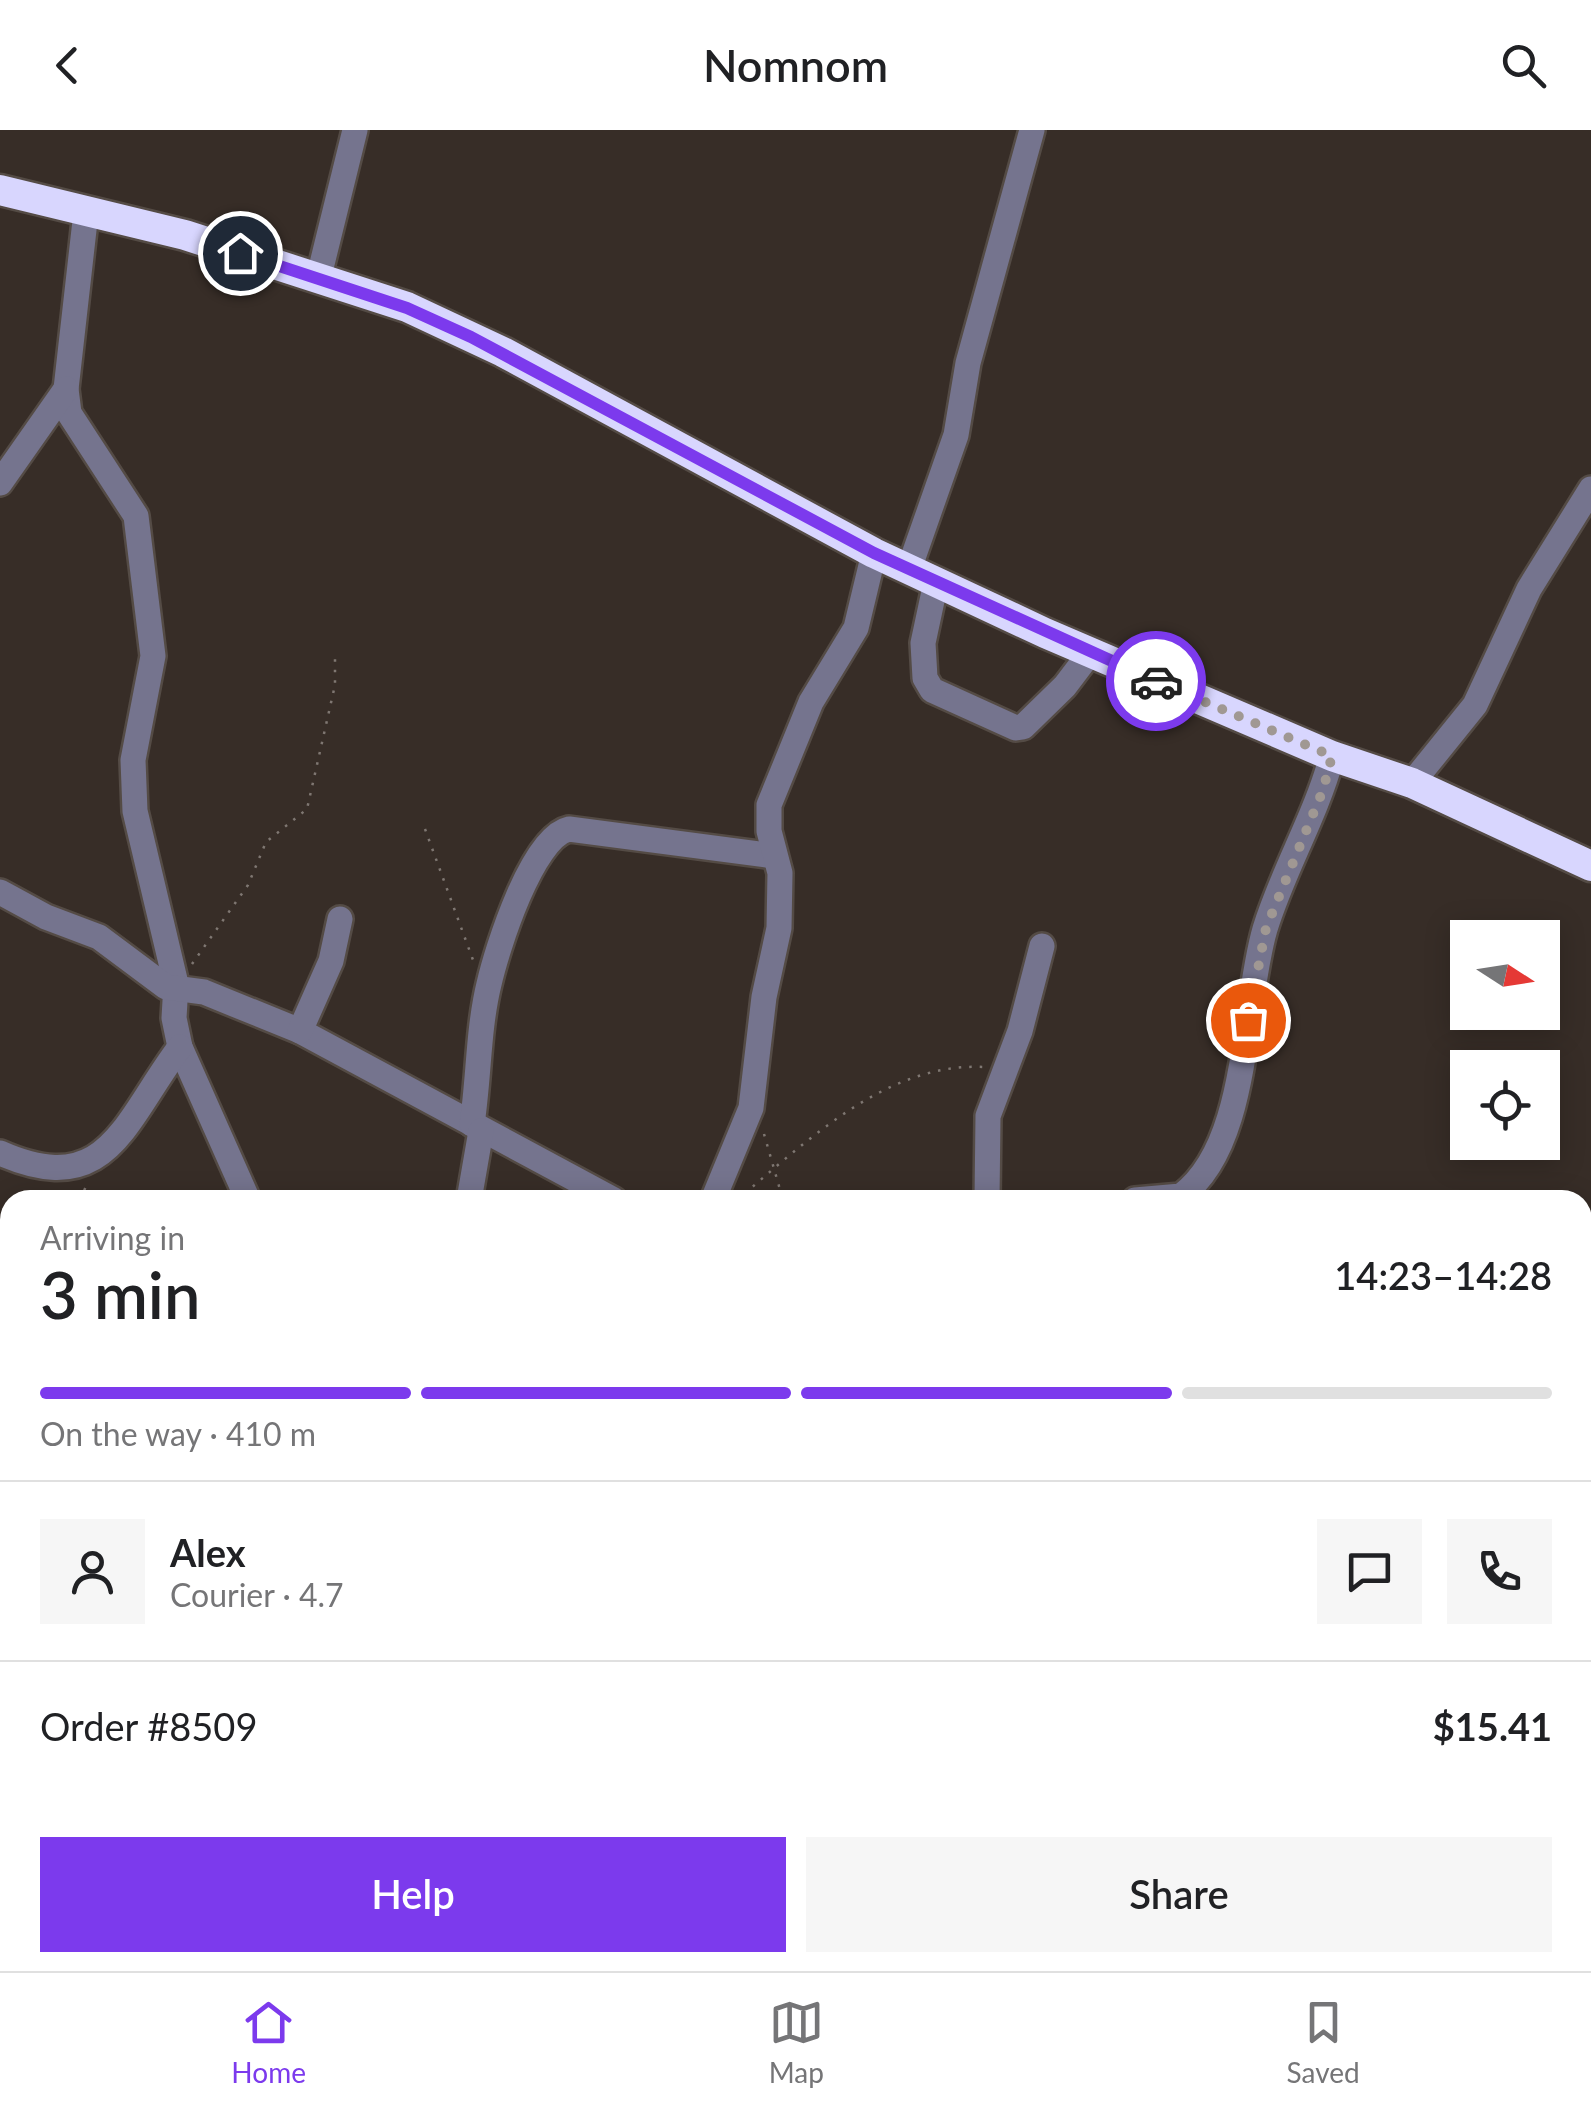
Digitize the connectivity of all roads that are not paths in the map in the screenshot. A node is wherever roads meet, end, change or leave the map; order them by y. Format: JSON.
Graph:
{"nodes":[{"id":1,"x":355,"y":130,"type":"edge"},
{"id":2,"x":1032,"y":130,"type":"edge"},
{"id":3,"x":0,"y":190,"type":"edge"},
{"id":4,"x":86,"y":212,"type":"junction"},
{"id":5,"x":319,"y":276,"type":"junction"},
{"id":6,"x":66,"y":389,"type":"junction"},
{"id":7,"x":0,"y":483,"type":"edge"},
{"id":8,"x":1591,"y":489,"type":"edge"},
{"id":9,"x":874,"y":553,"type":"junction"},
{"id":10,"x":923,"y":575,"type":"junction"},
{"id":11,"x":1090,"y":652,"type":"junction"},
{"id":12,"x":1332,"y":756,"type":"junction"},
{"id":13,"x":1412,"y":783,"type":"junction"},
{"id":14,"x":774,"y":856,"type":"junction"},
{"id":15,"x":1591,"y":866,"type":"edge"},
{"id":16,"x":0,"y":892,"type":"edge"},
{"id":17,"x":340,"y":919,"type":"dead end"},
{"id":18,"x":1042,"y":946,"type":"dead end"},
{"id":19,"x":176,"y":987,"type":"junction"},
{"id":20,"x":300,"y":1031,"type":"junction"},
{"id":21,"x":180,"y":1047,"type":"junction"},
{"id":22,"x":476,"y":1128,"type":"junction"},
{"id":23,"x":0,"y":1153,"type":"edge"},
{"id":24,"x":244,"y":1190,"type":"edge"},
{"id":25,"x":470,"y":1190,"type":"edge"},
{"id":26,"x":595,"y":1190,"type":"edge"},
{"id":27,"x":717,"y":1190,"type":"edge"},
{"id":28,"x":987,"y":1190,"type":"edge"},
{"id":29,"x":1186,"y":1190,"type":"edge"}],
"edges":[{"from":1,"to":5,"type":"street"},
{"from":2,"to":10,"type":"street"},
{"from":3,"to":4,"type":"highway"},
{"from":4,"to":5,"type":"highway"},
{"from":4,"to":6,"type":"street"},
{"from":5,"to":9,"type":"highway"},
{"from":6,"to":7,"type":"street"},
{"from":6,"to":19,"type":"street"},
{"from":8,"to":13,"type":"street"},
{"from":9,"to":10,"type":"highway"},
{"from":9,"to":14,"type":"street"},
{"from":10,"to":11,"type":"highway"},
{"from":10,"to":11,"type":"street"},
{"from":11,"to":12,"type":"highway"},
{"from":12,"to":13,"type":"highway"},
{"from":12,"to":29,"type":"street"},
{"from":13,"to":15,"type":"highway"},
{"from":14,"to":22,"type":"street"},
{"from":14,"to":27,"type":"street"},
{"from":16,"to":19,"type":"street"},
{"from":17,"to":20,"type":"street"},
{"from":18,"to":28,"type":"street"},
{"from":19,"to":20,"type":"street"},
{"from":19,"to":21,"type":"street"},
{"from":20,"to":22,"type":"street"},
{"from":21,"to":23,"type":"street"},
{"from":21,"to":24,"type":"street"},
{"from":22,"to":25,"type":"street"},
{"from":22,"to":26,"type":"street"}]}
